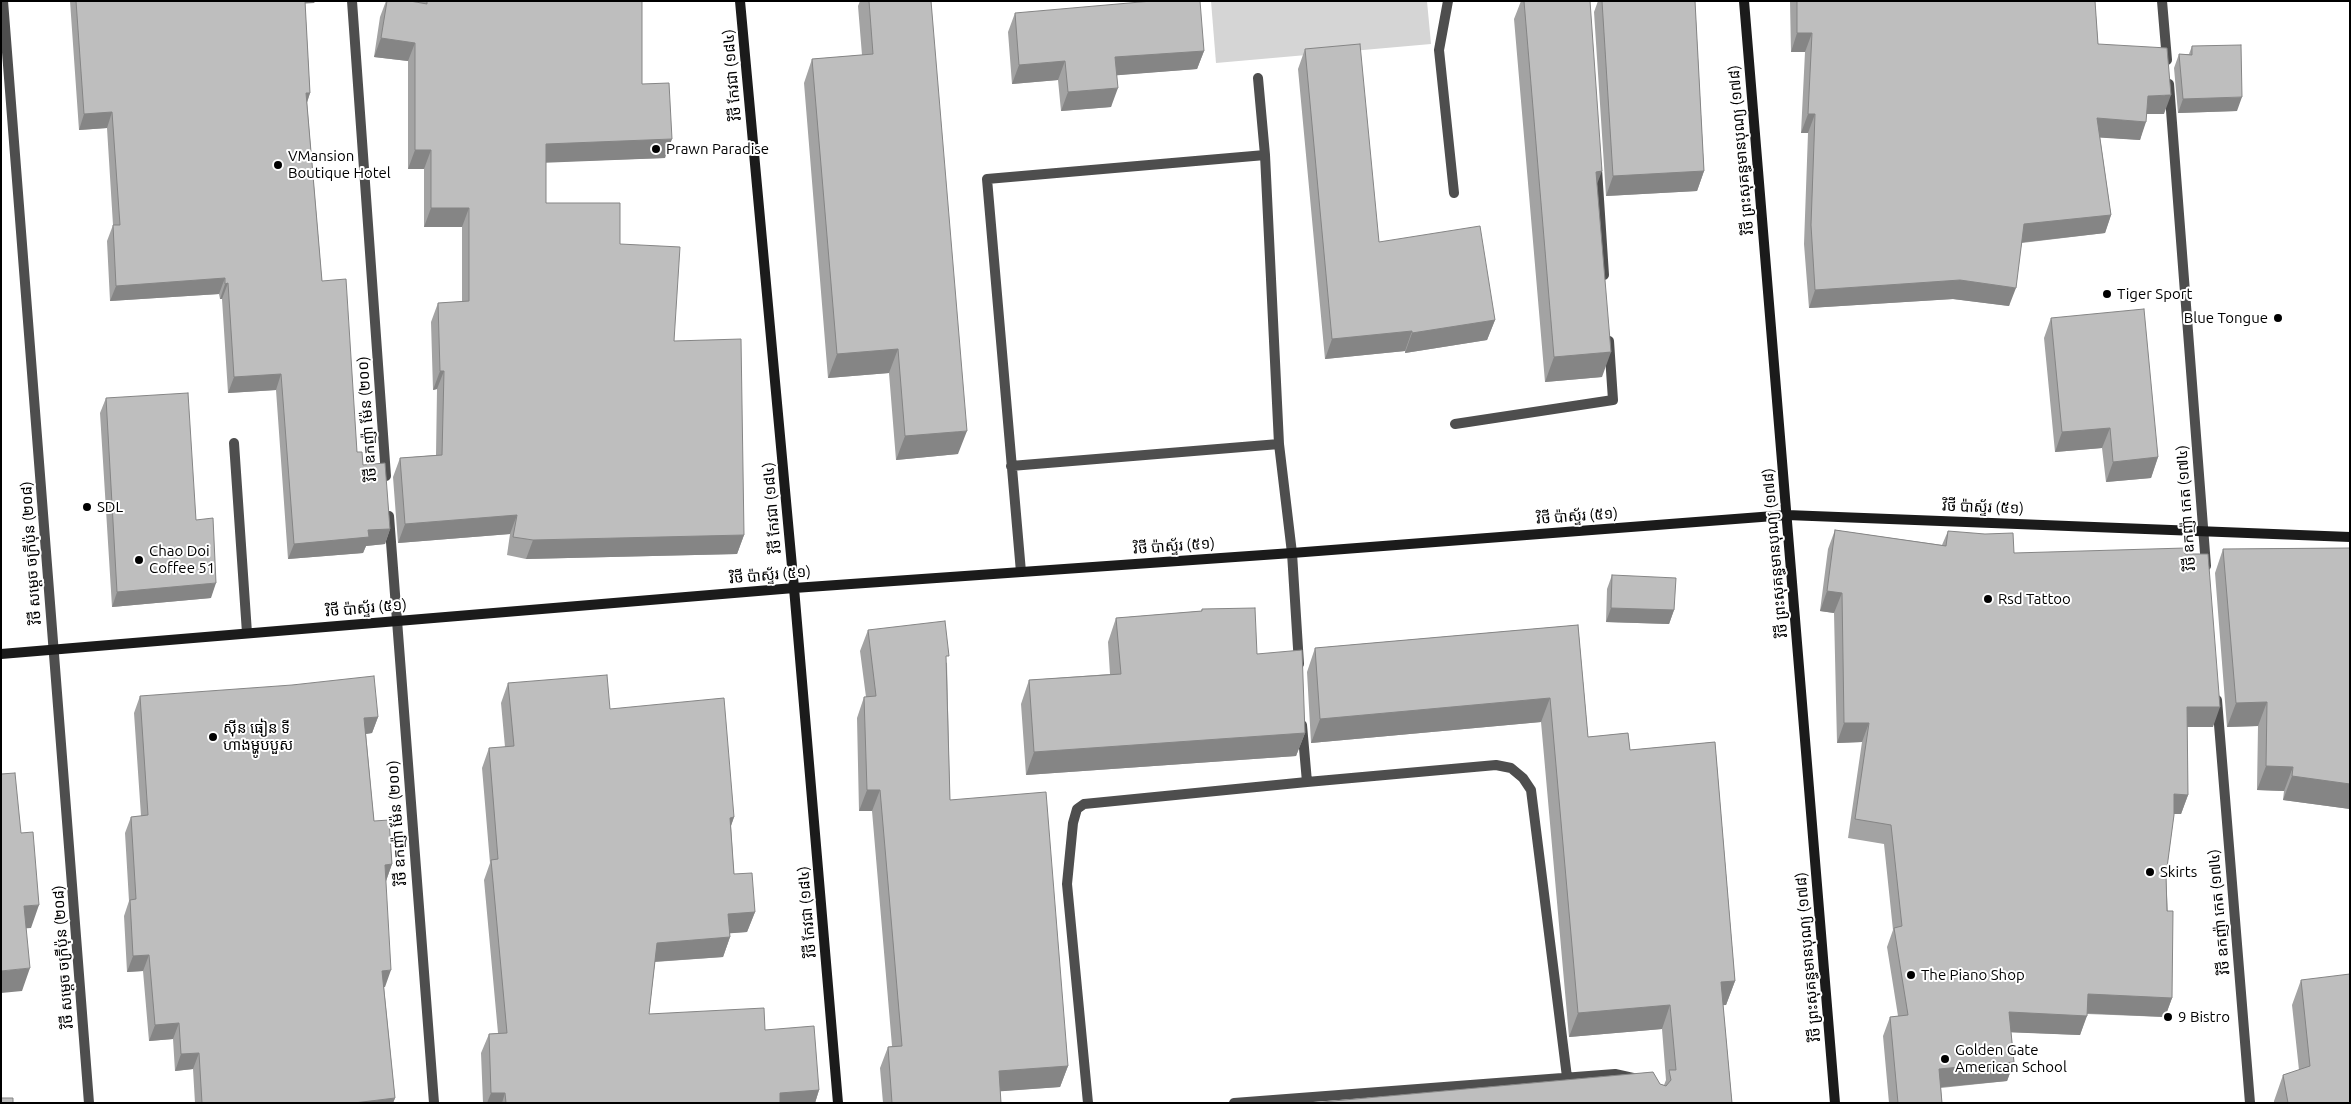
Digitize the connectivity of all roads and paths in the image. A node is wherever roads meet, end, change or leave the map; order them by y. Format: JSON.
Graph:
{"nodes":[{"id":1,"x":3,"y":1,"type":"edge"},
{"id":2,"x":352,"y":1,"type":"edge"},
{"id":3,"x":740,"y":1,"type":"edge"},
{"id":4,"x":1448,"y":1,"type":"edge"},
{"id":5,"x":1744,"y":1,"type":"edge"},
{"id":6,"x":2162,"y":1,"type":"edge"},
{"id":7,"x":1258,"y":78,"type":"dead end"},
{"id":8,"x":1265,"y":155,"type":"junction"},
{"id":9,"x":1596,"y":162,"type":"edge"},
{"id":10,"x":1454,"y":193,"type":"dead end"},
{"id":11,"x":1605,"y":281,"type":"edge"},
{"id":12,"x":1608,"y":331,"type":"edge"},
{"id":13,"x":1455,"y":424,"type":"dead end"},
{"id":14,"x":234,"y":443,"type":"dead end"},
{"id":15,"x":1279,"y":444,"type":"junction"},
{"id":16,"x":1011,"y":466,"type":"junction"},
{"id":17,"x":387,"y":483,"type":"edge"},
{"id":18,"x":388,"y":503,"type":"edge"},
{"id":19,"x":1787,"y":514,"type":"junction"},
{"id":20,"x":2203,"y":531,"type":"junction"},
{"id":21,"x":2350,"y":537,"type":"edge"},
{"id":22,"x":1292,"y":553,"type":"junction"},
{"id":23,"x":1021,"y":572,"type":"junction"},
{"id":24,"x":2207,"y":580,"type":"edge"},
{"id":25,"x":794,"y":588,"type":"junction"},
{"id":26,"x":396,"y":621,"type":"junction"},
{"id":27,"x":247,"y":633,"type":"junction"},
{"id":28,"x":54,"y":650,"type":"junction"},
{"id":29,"x":1,"y":654,"type":"edge"},
{"id":30,"x":1299,"y":675,"type":"edge"},
{"id":31,"x":2216,"y":689,"type":"edge"},
{"id":32,"x":1302,"y":714,"type":"edge"},
{"id":33,"x":1307,"y":782,"type":"junction"},
{"id":34,"x":1567,"y":1077,"type":"junction"},
{"id":35,"x":1644,"y":1084,"type":"edge"},
{"id":36,"x":1343,"y":1099,"type":"edge"},
{"id":37,"x":89,"y":1103,"type":"edge"},
{"id":38,"x":434,"y":1103,"type":"edge"},
{"id":39,"x":838,"y":1103,"type":"edge"},
{"id":40,"x":1088,"y":1103,"type":"edge"},
{"id":41,"x":1234,"y":1103,"type":"edge"},
{"id":42,"x":1835,"y":1103,"type":"edge"},
{"id":43,"x":2250,"y":1103,"type":"edge"}],
"edges":[{"from":1,"to":28,"type":"street","name":"វិថី សម្តេច ចក្រីប៉ុន (២០៨)"},
{"from":2,"to":17,"type":"street","name":"វិថី ឧកញ៉ា ម៉ែន (២០០)"},
{"from":3,"to":25,"type":"street","name":"វិថី កែវជា (១៨៤)"},
{"from":4,"to":10,"type":"street"},
{"from":5,"to":19,"type":"street","name":"វិថី ព្រះសុគន្ធមានបុណ្យ (១៧៨)"},
{"from":6,"to":20,"type":"street","name":"វិថី ឧកញ៉ា កេត (១៧៤)"},
{"from":7,"to":8,"type":"street"},
{"from":8,"to":15,"type":"street"},
{"from":8,"to":16,"type":"street"},
{"from":9,"to":11,"type":"street"},
{"from":12,"to":13,"type":"street"},
{"from":14,"to":27,"type":"street"},
{"from":15,"to":16,"type":"street"},
{"from":15,"to":22,"type":"street"},
{"from":16,"to":23,"type":"street"},
{"from":18,"to":26,"type":"street","name":"វិថី ឧកញ៉ា ម៉ែន (២០០)"},
{"from":19,"to":20,"type":"street","name":"វិថី ប៉ាស្ទ័រ (៥១)"},
{"from":19,"to":22,"type":"street","name":"វិថី ប៉ាស្ទ័រ (៥១)"},
{"from":19,"to":42,"type":"street","name":"វិថី ព្រះសុគន្ធមានបុណ្យ (១៧៨)"},
{"from":20,"to":21,"type":"street","name":"វិថី ប៉ាស្ទ័រ (៥១)"},
{"from":20,"to":24,"type":"street","name":"វិថី ឧកញ៉ា កេត (១៧៤)"},
{"from":22,"to":23,"type":"street","name":"វិថី ប៉ាស្ទ័រ (៥១)"},
{"from":22,"to":30,"type":"street"},
{"from":23,"to":25,"type":"street","name":"វិថី ប៉ាស្ទ័រ (៥១)"},
{"from":25,"to":26,"type":"street","name":"វិថី ប៉ាស្ទ័រ (៥១)"},
{"from":25,"to":39,"type":"street","name":"វិថី កែវជា (១៨៤)"},
{"from":26,"to":27,"type":"street","name":"វិថី ប៉ាស្ទ័រ (៥១)"},
{"from":26,"to":38,"type":"street","name":"វិថី ឧកញ៉ា ម៉ែន (២០០)"},
{"from":27,"to":28,"type":"street","name":"វិថី ប៉ាស្ទ័រ (៥១)"},
{"from":28,"to":29,"type":"street","name":"វិថី ប៉ាស្ទ័រ (៥១)"},
{"from":28,"to":37,"type":"street","name":"វិថី សម្តេច ចក្រីប៉ុន (២០៨)"},
{"from":31,"to":43,"type":"street","name":"វិថី ឧកញ៉ា កេត (១៧៤)"},
{"from":32,"to":33,"type":"street"},
{"from":33,"to":34,"type":"street"},
{"from":33,"to":40,"type":"street"},
{"from":34,"to":35,"type":"street"},
{"from":34,"to":36,"type":"street"},
{"from":36,"to":41,"type":"street"}]}
